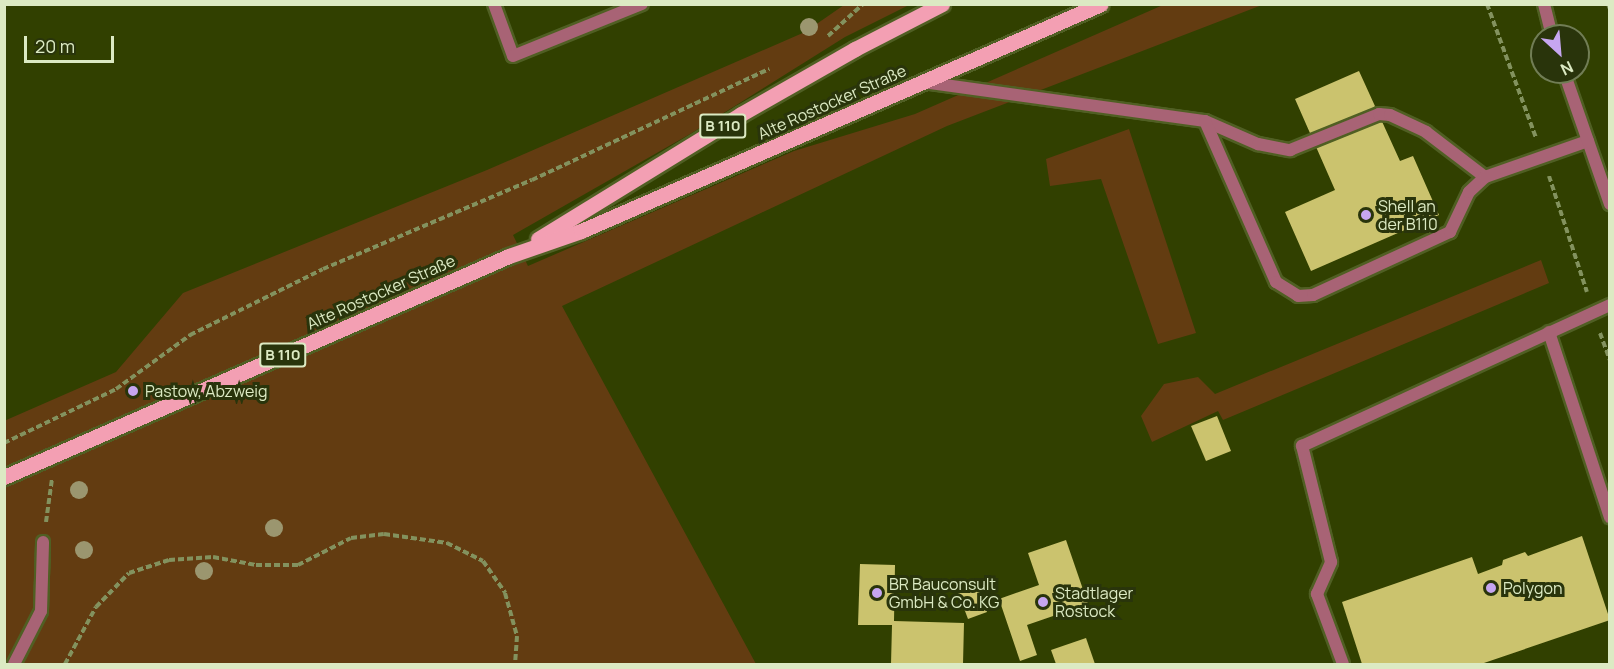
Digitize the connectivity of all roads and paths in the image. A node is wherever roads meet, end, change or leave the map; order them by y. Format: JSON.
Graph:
{"nodes":[{"id":1,"x":494,"y":4,"type":"edge"},
{"id":2,"x":642,"y":4,"type":"edge"},
{"id":3,"x":863,"y":4,"type":"edge"},
{"id":4,"x":942,"y":4,"type":"edge"},
{"id":5,"x":1101,"y":4,"type":"edge"},
{"id":6,"x":1488,"y":4,"type":"edge"},
{"id":7,"x":1536,"y":4,"type":"edge"},
{"id":8,"x":1608,"y":4,"type":"edge"},
{"id":9,"x":1610,"y":9,"type":"edge"},
{"id":10,"x":1544,"y":11,"type":"edge"},
{"id":11,"x":822,"y":41,"type":"dead end"},
{"id":12,"x":770,"y":68,"type":"dead end"},
{"id":13,"x":922,"y":82,"type":"junction"},
{"id":14,"x":1568,"y":84,"type":"edge"},
{"id":15,"x":1205,"y":121,"type":"junction"},
{"id":16,"x":1588,"y":141,"type":"junction"},
{"id":17,"x":1542,"y":155,"type":"junction"},
{"id":18,"x":1485,"y":177,"type":"junction"},
{"id":19,"x":1610,"y":204,"type":"edge"},
{"id":20,"x":509,"y":256,"type":"junction"},
{"id":21,"x":1610,"y":305,"type":"edge"},
{"id":22,"x":1593,"y":311,"type":"junction"},
{"id":23,"x":1549,"y":332,"type":"junction"},
{"id":24,"x":1610,"y":361,"type":"edge"},
{"id":25,"x":4,"y":443,"type":"edge"},
{"id":26,"x":4,"y":477,"type":"edge"},
{"id":27,"x":1610,"y":517,"type":"edge"},
{"id":28,"x":42,"y":542,"type":"dead end"},
{"id":29,"x":14,"y":664,"type":"edge"},
{"id":30,"x":65,"y":664,"type":"edge"},
{"id":31,"x":515,"y":664,"type":"edge"},
{"id":32,"x":1343,"y":664,"type":"edge"}],
"edges":[{"from":1,"to":2,"type":"street"},
{"from":3,"to":11,"type":"path"},
{"from":4,"to":20,"type":"main road","name":"Alte Rostocker Straße","number":"B 110"},
{"from":5,"to":13,"type":"main road","name":"Alte Rostocker Straße","number":"B 110"},
{"from":6,"to":17,"type":"path"},
{"from":7,"to":10,"type":"street"},
{"from":8,"to":9,"type":"path"},
{"from":12,"to":25,"type":"path"},
{"from":13,"to":15,"type":"street"},
{"from":13,"to":20,"type":"main road","name":"Alte Rostocker Straße","number":"B 110"},
{"from":14,"to":16,"type":"street"},
{"from":15,"to":18,"type":"street"},
{"from":15,"to":18,"type":"street"},
{"from":16,"to":17,"type":"street"},
{"from":16,"to":19,"type":"street"},
{"from":17,"to":18,"type":"street"},
{"from":17,"to":22,"type":"path"},
{"from":20,"to":26,"type":"main road","name":"Alte Rostocker Straße","number":"B 110"},
{"from":21,"to":22,"type":"street"},
{"from":22,"to":23,"type":"street"},
{"from":22,"to":24,"type":"path"},
{"from":23,"to":27,"type":"street"},
{"from":23,"to":32,"type":"street"},
{"from":28,"to":29,"type":"street"},
{"from":30,"to":31,"type":"path"}]}
